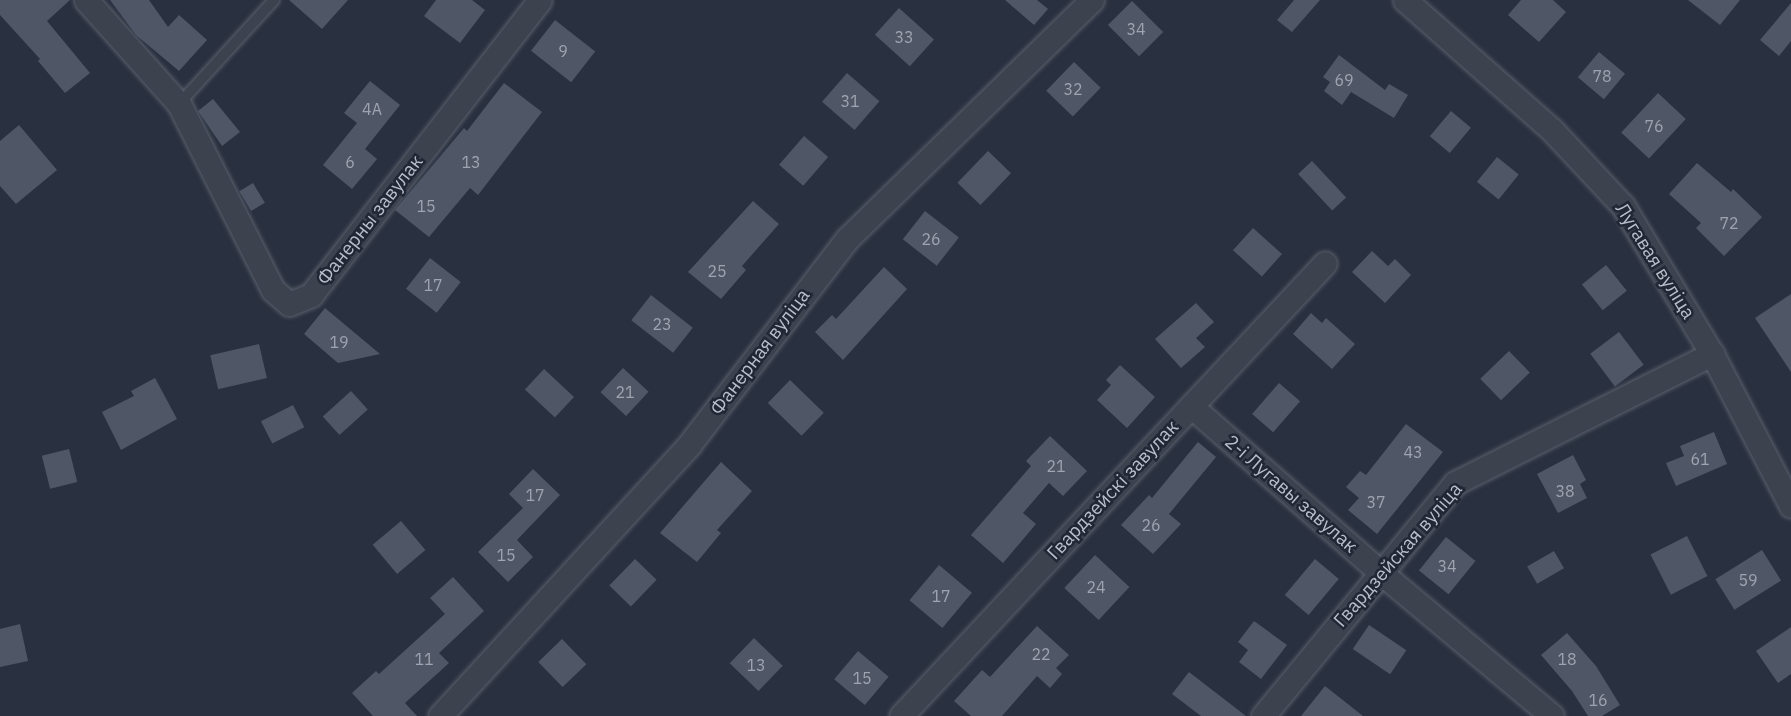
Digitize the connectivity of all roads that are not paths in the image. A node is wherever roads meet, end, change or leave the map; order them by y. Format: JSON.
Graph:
{"nodes":[{"id":1,"x":86,"y":0,"type":"edge"},
{"id":2,"x":274,"y":0,"type":"edge"},
{"id":3,"x":540,"y":0,"type":"edge"},
{"id":4,"x":1092,"y":0,"type":"edge"},
{"id":5,"x":1414,"y":3,"type":"edge"},
{"id":6,"x":179,"y":104,"type":"junction"},
{"id":7,"x":1325,"y":263,"type":"dead end"},
{"id":8,"x":1712,"y":354,"type":"junction"},
{"id":9,"x":1191,"y":406,"type":"junction"},
{"id":10,"x":1791,"y":506,"type":"edge"},
{"id":11,"x":1380,"y":572,"type":"junction"},
{"id":12,"x":440,"y":716,"type":"edge"},
{"id":13,"x":901,"y":716,"type":"edge"},
{"id":14,"x":1263,"y":716,"type":"edge"},
{"id":15,"x":1552,"y":716,"type":"edge"}],
"edges":[{"from":1,"to":6,"type":"street","name":"Фанерны завулак"},
{"from":2,"to":6,"type":"lane"},
{"from":3,"to":6,"type":"street","name":"Фанерны завулак"},
{"from":4,"to":12,"type":"street","name":"Фанерная вуліца"},
{"from":5,"to":8,"type":"street","name":"Лугавая вуліца"},
{"from":7,"to":9,"type":"street","name":"Гвардзейскі завулак"},
{"from":8,"to":10,"type":"street","name":"Лугавая вуліца"},
{"from":8,"to":11,"type":"street","name":"Гвардзейская вуліца"},
{"from":9,"to":11,"type":"street","name":"2-і Лугавы завулак"},
{"from":9,"to":13,"type":"street","name":"Гвардзейскі завулак"},
{"from":11,"to":14,"type":"street","name":"Гвардзейская вуліца"},
{"from":11,"to":15,"type":"street","name":"2-і Лугавы завулак"}]}
